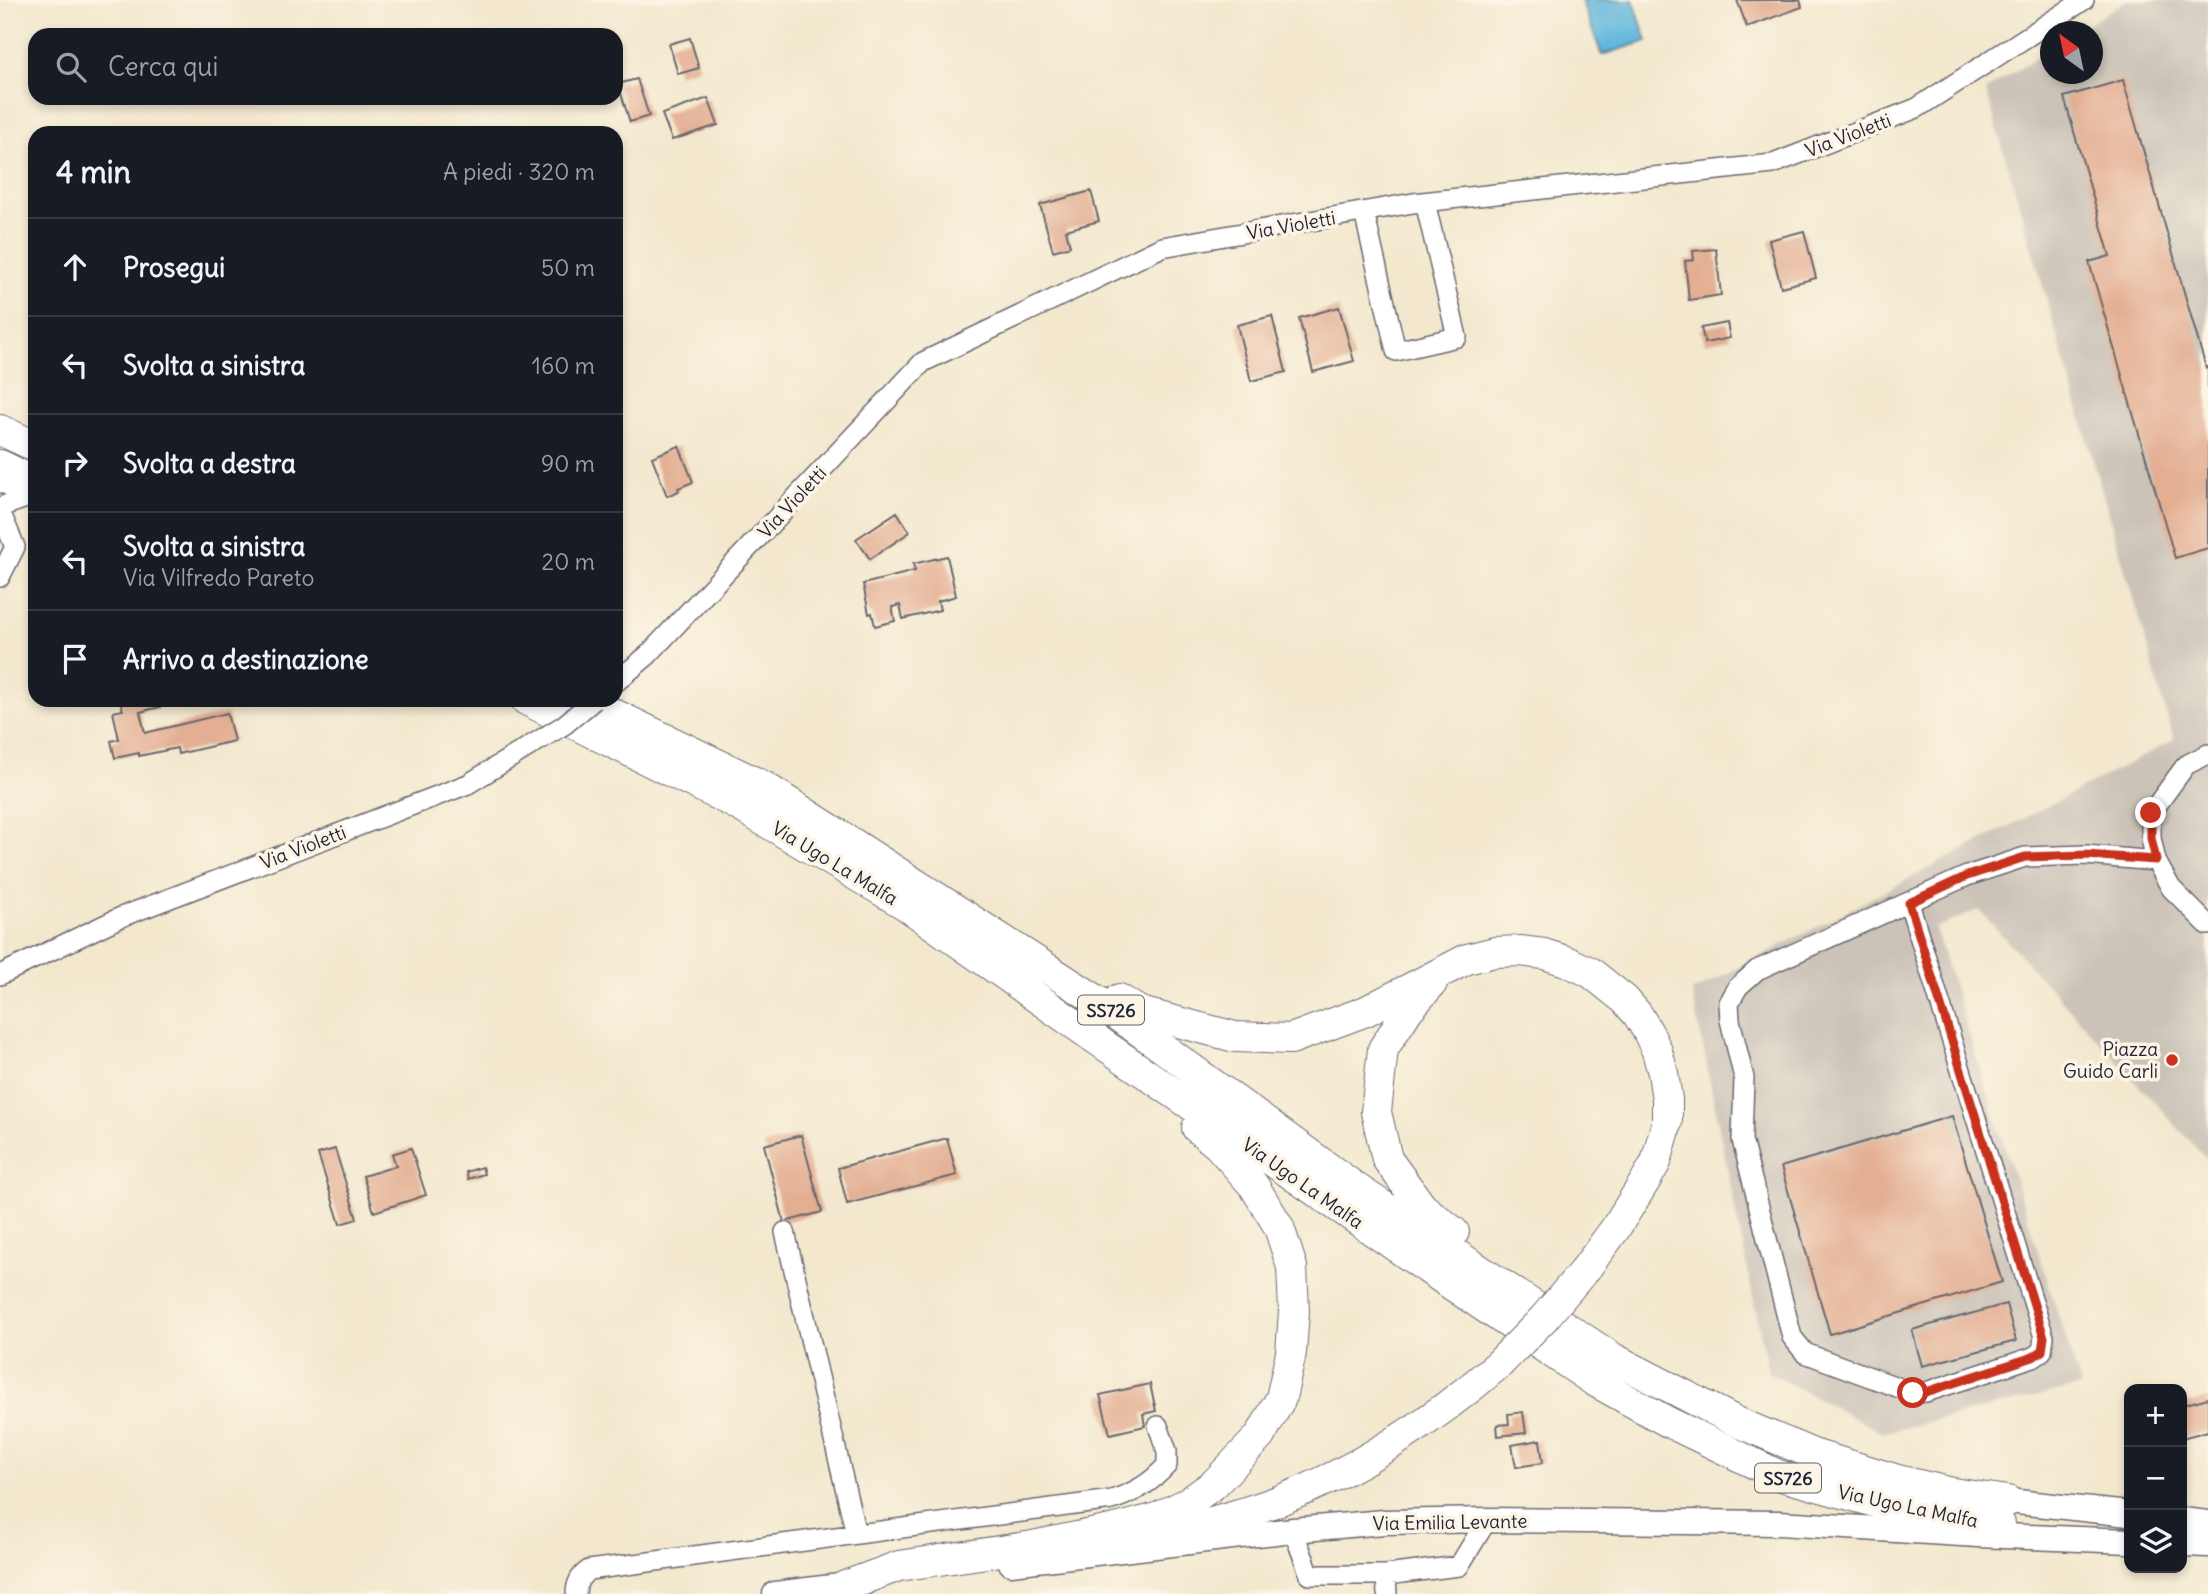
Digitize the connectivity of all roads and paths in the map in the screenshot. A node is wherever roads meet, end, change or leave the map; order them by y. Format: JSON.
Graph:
{"nodes":[{"id":1,"x":2084,"y":0,"type":"edge"},
{"id":2,"x":1425,"y":202,"type":"junction"},
{"id":3,"x":1364,"y":212,"type":"junction"},
{"id":4,"x":0,"y":430,"type":"edge"},
{"id":5,"x":28,"y":443,"type":"edge"},
{"id":6,"x":0,"y":465,"type":"edge"},
{"id":7,"x":0,"y":482,"type":"edge"},
{"id":8,"x":28,"y":486,"type":"edge"},
{"id":9,"x":28,"y":489,"type":"edge"},
{"id":10,"x":28,"y":494,"type":"edge"},
{"id":11,"x":0,"y":509,"type":"edge"},
{"id":12,"x":0,"y":577,"type":"edge"},
{"id":13,"x":623,"y":676,"type":"edge"},
{"id":14,"x":540,"y":707,"type":"edge"},
{"id":15,"x":586,"y":707,"type":"edge"},
{"id":16,"x":599,"y":707,"type":"edge"},
{"id":17,"x":2208,"y":754,"type":"edge"},
{"id":18,"x":765,"y":788,"type":"junction"},
{"id":19,"x":2156,"y":860,"type":"junction"},
{"id":20,"x":1909,"y":903,"type":"junction"},
{"id":21,"x":2208,"y":925,"type":"edge"},
{"id":22,"x":1444,"y":970,"type":"junction"},
{"id":23,"x":0,"y":975,"type":"edge"},
{"id":24,"x":1087,"y":1033,"type":"junction"},
{"id":25,"x":785,"y":1232,"type":"dead end"},
{"id":26,"x":1613,"y":1359,"type":"junction"},
{"id":27,"x":1158,"y":1426,"type":"dead end"},
{"id":28,"x":2004,"y":1513,"type":"junction"},
{"id":29,"x":2124,"y":1514,"type":"edge"},
{"id":30,"x":1487,"y":1520,"type":"junction"},
{"id":31,"x":1293,"y":1530,"type":"junction"},
{"id":32,"x":856,"y":1534,"type":"junction"},
{"id":33,"x":2124,"y":1538,"type":"edge"},
{"id":34,"x":2124,"y":1539,"type":"edge"},
{"id":35,"x":1062,"y":1556,"type":"junction"},
{"id":36,"x":1386,"y":1584,"type":"edge"},
{"id":37,"x":845,"y":1586,"type":"junction"},
{"id":38,"x":576,"y":1594,"type":"edge"},
{"id":39,"x":775,"y":1594,"type":"edge"}],
"edges":[{"from":1,"to":2,"type":"street","name":"Via Violetti"},
{"from":2,"to":3,"type":"street","name":"Via Violetti"},
{"from":2,"to":3,"type":"street"},
{"from":3,"to":13,"type":"street","name":"Via Violetti"},
{"from":4,"to":5,"type":"highway"},
{"from":6,"to":8,"type":"highway"},
{"from":7,"to":9,"type":"street"},
{"from":10,"to":11,"type":"street"},
{"from":11,"to":12,"type":"street"},
{"from":14,"to":24,"type":"highway","name":"Via Ugo La Malfa","number":"SS726"},
{"from":15,"to":23,"type":"street","name":"Via Violetti","bridge":true},
{"from":16,"to":18,"type":"highway","name":"Via Ugo La Malfa","number":"SS726"},
{"from":17,"to":19,"type":"street"},
{"from":18,"to":22,"type":"highway"},
{"from":18,"to":26,"type":"highway","name":"Via Ugo La Malfa","number":"SS726"},
{"from":19,"to":20,"type":"street"},
{"from":19,"to":21,"type":"street"},
{"from":20,"to":20,"type":"street"},
{"from":22,"to":26,"type":"highway"},
{"from":22,"to":35,"type":"highway","bridge":true},
{"from":24,"to":28,"type":"highway","name":"Via Ugo La Malfa","number":"SS726"},
{"from":24,"to":37,"type":"highway"},
{"from":25,"to":32,"type":"street"},
{"from":26,"to":28,"type":"highway","name":"Via Ugo La Malfa","number":"SS726"},
{"from":27,"to":32,"type":"street"},
{"from":28,"to":29,"type":"main road","name":"Via Ugo La Malfa","number":"SS726"},
{"from":28,"to":33,"type":"main road","name":"Via Ugo La Malfa","number":"SS726"},
{"from":30,"to":31,"type":"main road","name":"Via Emilia Levante"},
{"from":30,"to":34,"type":"main road","name":"Via Emilia Levante"},
{"from":30,"to":36,"type":"street"},
{"from":31,"to":35,"type":"main road","name":"Via Emilia Levante"},
{"from":31,"to":36,"type":"street"},
{"from":32,"to":38,"type":"street"},
{"from":35,"to":37,"type":"main road","name":"Via Emilia Levante"},
{"from":37,"to":39,"type":"main road","name":"Via Emilia Levante"}]}
